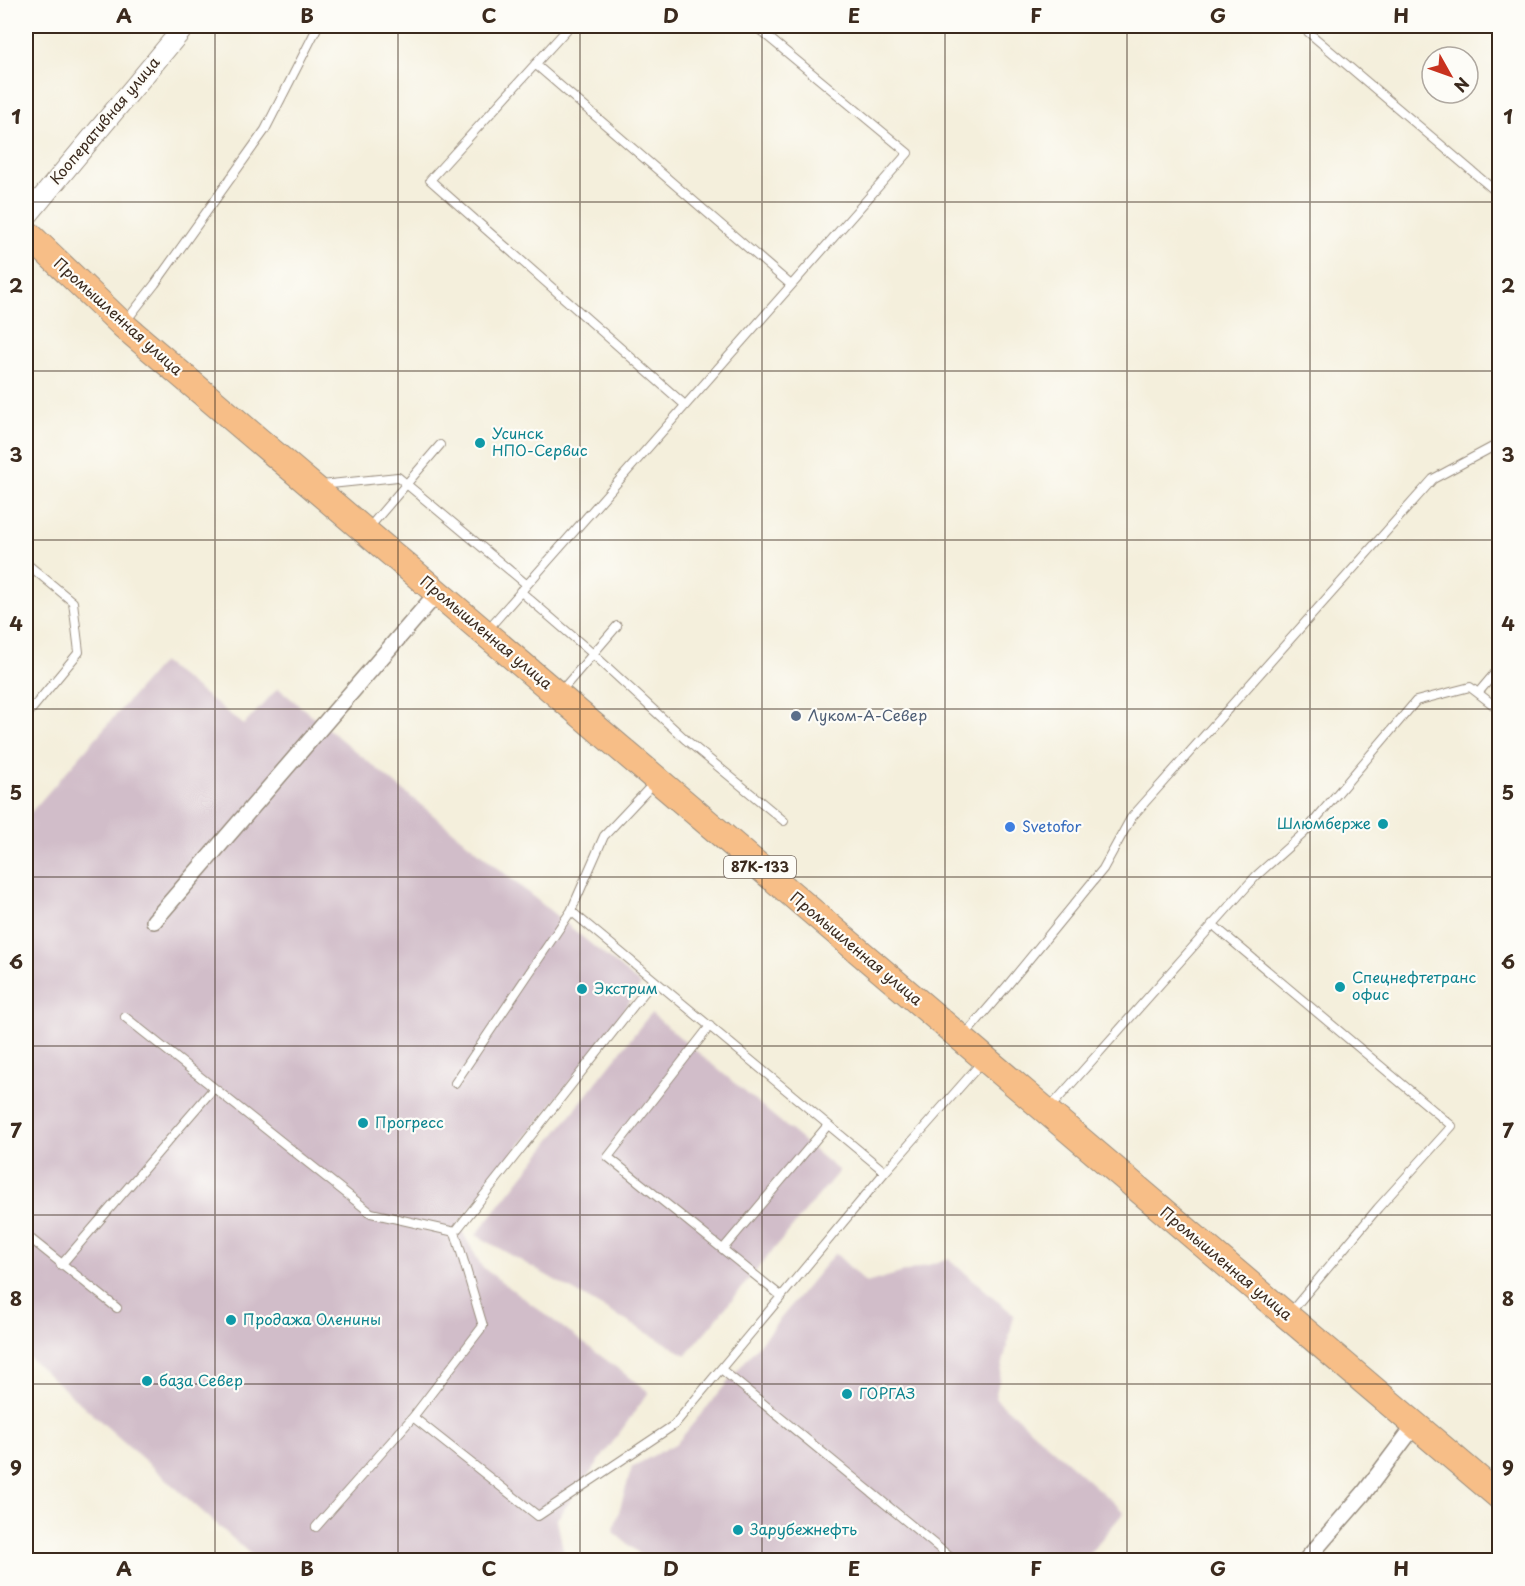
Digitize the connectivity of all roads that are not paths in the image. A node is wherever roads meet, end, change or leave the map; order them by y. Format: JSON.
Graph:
{"nodes":[{"id":1,"x":185,"y":26,"type":"edge"},
{"id":2,"x":318,"y":26,"type":"edge"},
{"id":3,"x":570,"y":26,"type":"edge"},
{"id":4,"x":755,"y":26,"type":"edge"},
{"id":5,"x":1301,"y":26,"type":"edge"},
{"id":6,"x":535,"y":64,"type":"junction"},
{"id":7,"x":1500,"y":195,"type":"edge"},
{"id":8,"x":26,"y":217,"type":"edge"},
{"id":9,"x":26,"y":232,"type":"edge"},
{"id":10,"x":791,"y":285,"type":"junction"},
{"id":11,"x":123,"y":325,"type":"junction"},
{"id":12,"x":684,"y":405,"type":"junction"},
{"id":13,"x":1500,"y":443,"type":"edge"},
{"id":14,"x":440,"y":445,"type":"dead end"},
{"id":15,"x":405,"y":484,"type":"junction"},
{"id":16,"x":314,"y":486,"type":"junction"},
{"id":17,"x":366,"y":531,"type":"junction"},
{"id":18,"x":26,"y":563,"type":"edge"},
{"id":19,"x":526,"y":584,"type":"junction"},
{"id":20,"x":520,"y":591,"type":"junction"},
{"id":21,"x":438,"y":592,"type":"junction"},
{"id":22,"x":617,"y":626,"type":"dead end"},
{"id":23,"x":485,"y":632,"type":"junction"},
{"id":24,"x":593,"y":654,"type":"junction"},
{"id":25,"x":1500,"y":667,"type":"edge"},
{"id":26,"x":1478,"y":693,"type":"junction"},
{"id":27,"x":558,"y":695,"type":"junction"},
{"id":28,"x":1500,"y":710,"type":"edge"},
{"id":29,"x":26,"y":716,"type":"edge"},
{"id":30,"x":657,"y":779,"type":"junction"},
{"id":31,"x":784,"y":821,"type":"dead end"},
{"id":32,"x":571,"y":911,"type":"junction"},
{"id":33,"x":154,"y":921,"type":"dead end"},
{"id":34,"x":1212,"y":924,"type":"junction"},
{"id":35,"x":654,"y":980,"type":"junction"},
{"id":36,"x":125,"y":1017,"type":"dead end"},
{"id":37,"x":710,"y":1026,"type":"junction"},
{"id":38,"x":962,"y":1039,"type":"junction"},
{"id":39,"x":985,"y":1059,"type":"junction"},
{"id":40,"x":455,"y":1083,"type":"dead end"},
{"id":41,"x":214,"y":1088,"type":"junction"},
{"id":42,"x":1047,"y":1111,"type":"junction"},
{"id":43,"x":828,"y":1125,"type":"junction"},
{"id":44,"x":885,"y":1172,"type":"junction"},
{"id":45,"x":455,"y":1232,"type":"junction"},
{"id":46,"x":26,"y":1235,"type":"edge"},
{"id":47,"x":723,"y":1249,"type":"junction"},
{"id":48,"x":61,"y":1265,"type":"junction"},
{"id":49,"x":782,"y":1296,"type":"junction"},
{"id":50,"x":117,"y":1308,"type":"dead end"},
{"id":51,"x":1287,"y":1316,"type":"junction"},
{"id":52,"x":721,"y":1369,"type":"junction"},
{"id":53,"x":413,"y":1417,"type":"junction"},
{"id":54,"x":1415,"y":1425,"type":"junction"},
{"id":55,"x":1500,"y":1497,"type":"edge"},
{"id":56,"x":316,"y":1527,"type":"dead end"},
{"id":57,"x":950,"y":1557,"type":"dead end"},
{"id":58,"x":1306,"y":1560,"type":"edge"}],
"edges":[{"from":1,"to":8,"type":"street","name":"Кооперативная улица"},
{"from":2,"to":11,"type":"lane"},
{"from":3,"to":6,"type":"lane"},
{"from":4,"to":10,"type":"lane"},
{"from":5,"to":7,"type":"lane"},
{"from":6,"to":10,"type":"lane"},
{"from":6,"to":12,"type":"lane"},
{"from":9,"to":11,"type":"main road","name":"Промышленная улица","number":"87К-133"},
{"from":10,"to":12,"type":"lane"},
{"from":11,"to":16,"type":"main road","name":"Промышленная улица","number":"87К-133"},
{"from":12,"to":19,"type":"lane"},
{"from":13,"to":38,"type":"lane"},
{"from":14,"to":15,"type":"lane"},
{"from":15,"to":16,"type":"lane"},
{"from":15,"to":17,"type":"lane"},
{"from":15,"to":19,"type":"lane"},
{"from":16,"to":17,"type":"main road","name":"Промышленная улица","number":"87К-133"},
{"from":17,"to":21,"type":"main road","name":"Промышленная улица","number":"87К-133"},
{"from":18,"to":29,"type":"lane"},
{"from":19,"to":20,"type":"lane"},
{"from":20,"to":23,"type":"lane"},
{"from":20,"to":24,"type":"lane"},
{"from":21,"to":23,"type":"main road","name":"Промышленная улица","number":"87К-133"},
{"from":21,"to":33,"type":"street"},
{"from":22,"to":24,"type":"lane"},
{"from":23,"to":27,"type":"main road","name":"Промышленная улица","number":"87К-133"},
{"from":24,"to":27,"type":"lane"},
{"from":24,"to":31,"type":"lane"},
{"from":25,"to":26,"type":"lane"},
{"from":26,"to":28,"type":"lane"},
{"from":26,"to":34,"type":"lane"},
{"from":27,"to":30,"type":"main road","name":"Промышленная улица","number":"87К-133"},
{"from":30,"to":32,"type":"lane"},
{"from":30,"to":38,"type":"main road","name":"Промышленная улица","number":"87К-133"},
{"from":32,"to":35,"type":"lane"},
{"from":32,"to":40,"type":"lane"},
{"from":34,"to":42,"type":"lane"},
{"from":34,"to":51,"type":"lane"},
{"from":35,"to":37,"type":"lane"},
{"from":35,"to":45,"type":"lane"},
{"from":36,"to":41,"type":"lane"},
{"from":37,"to":43,"type":"lane"},
{"from":37,"to":47,"type":"lane"},
{"from":38,"to":39,"type":"main road","name":"Промышленная улица","number":"87К-133"},
{"from":39,"to":42,"type":"main road","name":"Промышленная улица","number":"87К-133"},
{"from":39,"to":44,"type":"lane"},
{"from":41,"to":45,"type":"lane"},
{"from":41,"to":48,"type":"lane"},
{"from":42,"to":51,"type":"main road","name":"Промышленная улица","number":"87К-133"},
{"from":43,"to":44,"type":"lane"},
{"from":43,"to":47,"type":"lane"},
{"from":44,"to":49,"type":"lane"},
{"from":45,"to":53,"type":"lane"},
{"from":46,"to":48,"type":"lane"},
{"from":47,"to":49,"type":"lane"},
{"from":48,"to":50,"type":"lane"},
{"from":49,"to":52,"type":"lane"},
{"from":51,"to":54,"type":"main road","name":"Промышленная улица","number":"87К-133"},
{"from":52,"to":53,"type":"lane"},
{"from":52,"to":57,"type":"lane"},
{"from":53,"to":56,"type":"lane"},
{"from":54,"to":55,"type":"main road","name":"Промышленная улица","number":"87К-133"},
{"from":54,"to":58,"type":"street"}]}
